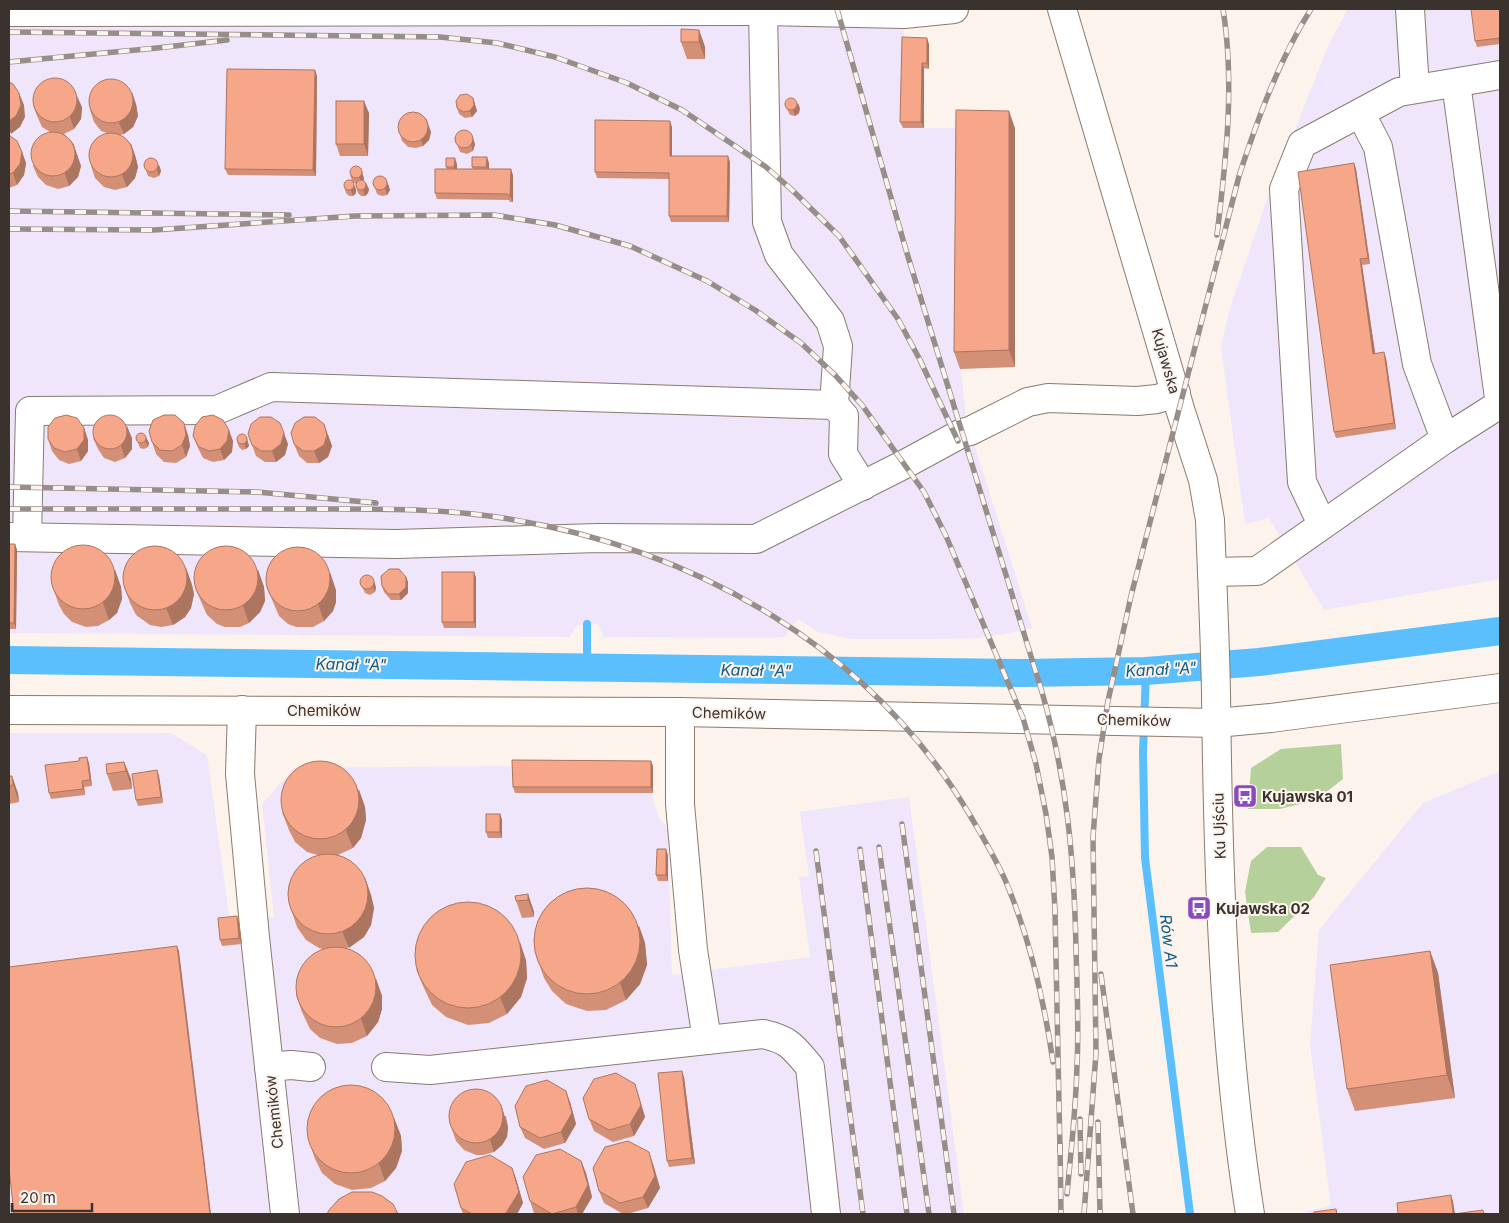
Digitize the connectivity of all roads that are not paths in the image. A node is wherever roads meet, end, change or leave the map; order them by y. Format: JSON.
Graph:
{"nodes":[{"id":1,"x":954,"y":9,"type":"edge"},
{"id":2,"x":1062,"y":9,"type":"edge"},
{"id":3,"x":1410,"y":9,"type":"edge"},
{"id":4,"x":763,"y":10,"type":"edge"},
{"id":5,"x":9,"y":12,"type":"edge"},
{"id":6,"x":1500,"y":75,"type":"edge"},
{"id":7,"x":1456,"y":83,"type":"junction"},
{"id":8,"x":1415,"y":89,"type":"junction"},
{"id":9,"x":1361,"y":114,"type":"junction"},
{"id":10,"x":1176,"y":393,"type":"junction"},
{"id":11,"x":1500,"y":404,"type":"edge"},
{"id":12,"x":834,"y":405,"type":"junction"},
{"id":13,"x":1445,"y":439,"type":"junction"},
{"id":14,"x":862,"y":486,"type":"junction"},
{"id":15,"x":1322,"y":524,"type":"junction"},
{"id":16,"x":18,"y":537,"type":"edge"},
{"id":17,"x":1212,"y":572,"type":"junction"},
{"id":18,"x":1500,"y":688,"type":"edge"},
{"id":19,"x":9,"y":710,"type":"edge"},
{"id":20,"x":242,"y":710,"type":"junction"},
{"id":21,"x":680,"y":712,"type":"junction"},
{"id":22,"x":1216,"y":723,"type":"junction"},
{"id":23,"x":707,"y":1040,"type":"junction"},
{"id":24,"x":269,"y":1067,"type":"junction"},
{"id":25,"x":311,"y":1067,"type":"dead end"},
{"id":26,"x":386,"y":1067,"type":"dead end"},
{"id":27,"x":285,"y":1214,"type":"edge"},
{"id":28,"x":826,"y":1214,"type":"edge"},
{"id":29,"x":1250,"y":1214,"type":"edge"}],
"edges":[{"from":1,"to":4,"type":"street"},
{"from":2,"to":10,"type":"street","name":"Kujawska"},
{"from":3,"to":8,"type":"street"},
{"from":4,"to":5,"type":"street"},
{"from":4,"to":12,"type":"street"},
{"from":6,"to":7,"type":"street"},
{"from":7,"to":8,"type":"street"},
{"from":7,"to":11,"type":"street"},
{"from":8,"to":9,"type":"street"},
{"from":9,"to":13,"type":"street"},
{"from":9,"to":15,"type":"street"},
{"from":10,"to":14,"type":"street"},
{"from":10,"to":17,"type":"street","name":"Kujawska"},
{"from":11,"to":13,"type":"street"},
{"from":12,"to":14,"type":"street"},
{"from":12,"to":16,"type":"street"},
{"from":13,"to":15,"type":"street"},
{"from":14,"to":16,"type":"street"},
{"from":15,"to":17,"type":"street"},
{"from":17,"to":22,"type":"street","name":"Kujawska"},
{"from":18,"to":22,"type":"street"},
{"from":19,"to":20,"type":"street","name":"Chemików"},
{"from":20,"to":21,"type":"street","name":"Chemików"},
{"from":20,"to":24,"type":"street","name":"Chemików"},
{"from":21,"to":22,"type":"street","name":"Chemików"},
{"from":21,"to":23,"type":"street"},
{"from":22,"to":29,"type":"street","name":"Ku Ujściu"},
{"from":23,"to":26,"type":"street"},
{"from":23,"to":28,"type":"street"},
{"from":24,"to":25,"type":"street"},
{"from":24,"to":27,"type":"street","name":"Chemików"}]}
